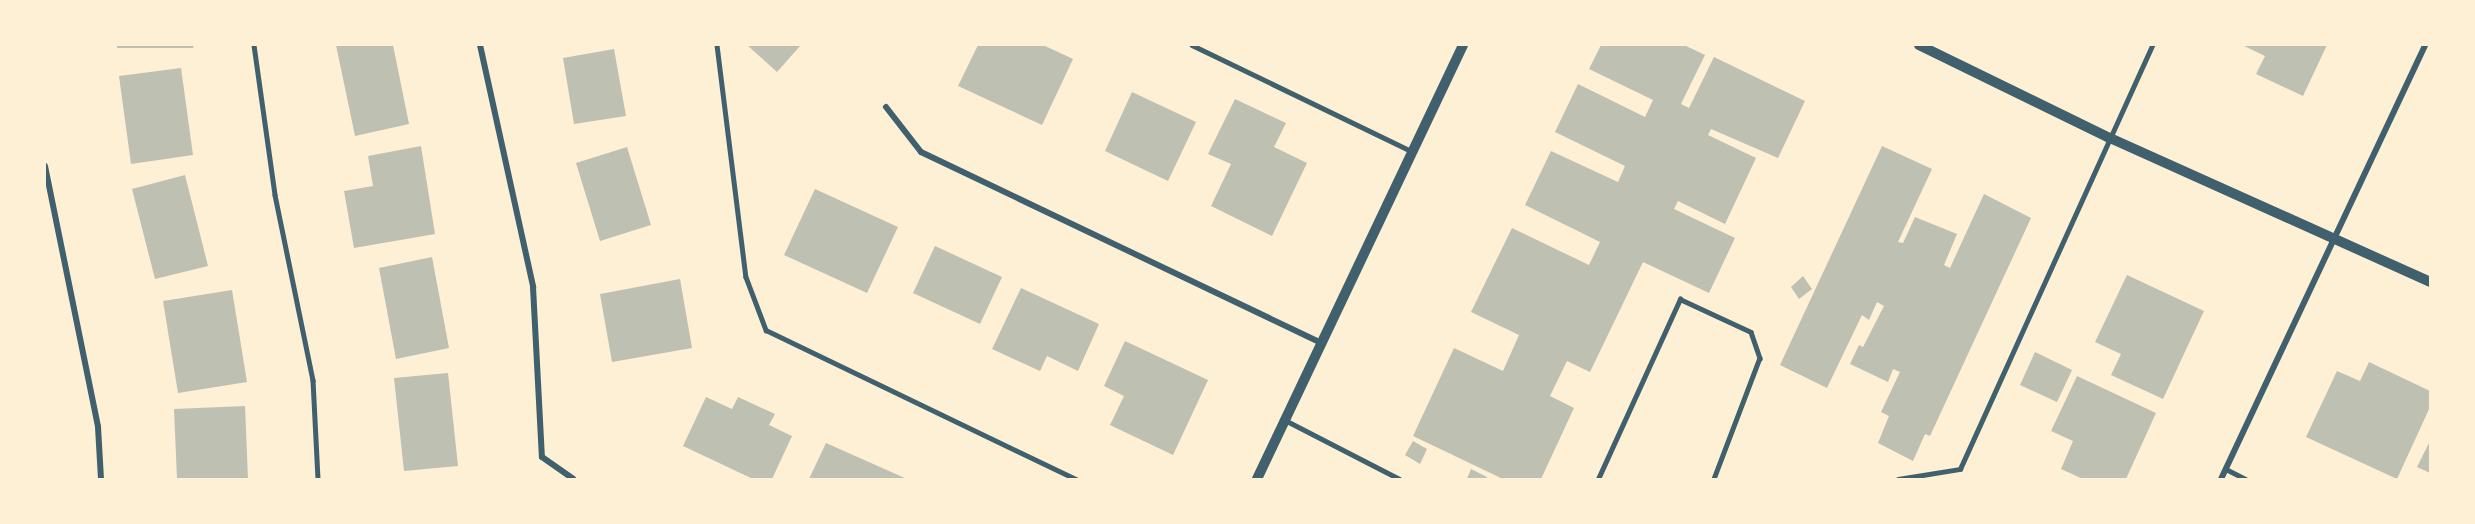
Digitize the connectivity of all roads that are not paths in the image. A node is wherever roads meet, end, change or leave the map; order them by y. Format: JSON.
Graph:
{"nodes":[{"id":1,"x":254,"y":45,"type":"edge"},
{"id":2,"x":480,"y":45,"type":"edge"},
{"id":3,"x":717,"y":45,"type":"edge"},
{"id":4,"x":1192,"y":45,"type":"edge"},
{"id":5,"x":1463,"y":45,"type":"edge"},
{"id":6,"x":1919,"y":45,"type":"edge"},
{"id":7,"x":2152,"y":45,"type":"edge"},
{"id":8,"x":2425,"y":45,"type":"edge"},
{"id":9,"x":886,"y":107,"type":"dead end"},
{"id":10,"x":2110,"y":138,"type":"junction"},
{"id":11,"x":1412,"y":152,"type":"junction"},
{"id":12,"x":45,"y":166,"type":"edge"},
{"id":13,"x":2336,"y":237,"type":"junction"},
{"id":14,"x":2430,"y":282,"type":"edge"},
{"id":15,"x":1321,"y":343,"type":"junction"},
{"id":16,"x":1285,"y":420,"type":"junction"},
{"id":17,"x":2226,"y":470,"type":"junction"},
{"id":18,"x":101,"y":479,"type":"edge"},
{"id":19,"x":318,"y":479,"type":"edge"},
{"id":20,"x":573,"y":479,"type":"edge"},
{"id":21,"x":1076,"y":479,"type":"edge"},
{"id":22,"x":1257,"y":479,"type":"edge"},
{"id":23,"x":1401,"y":479,"type":"edge"},
{"id":24,"x":1598,"y":479,"type":"edge"},
{"id":25,"x":1714,"y":479,"type":"edge"},
{"id":26,"x":1899,"y":479,"type":"edge"},
{"id":27,"x":2221,"y":479,"type":"edge"},
{"id":28,"x":2246,"y":479,"type":"edge"}],
"edges":[{"from":1,"to":19,"type":"lane"},
{"from":2,"to":20,"type":"street"},
{"from":3,"to":21,"type":"lane"},
{"from":4,"to":11,"type":"lane"},
{"from":5,"to":11,"type":"street"},
{"from":6,"to":10,"type":"street"},
{"from":7,"to":10,"type":"lane"},
{"from":8,"to":13,"type":"street"},
{"from":9,"to":15,"type":"street"},
{"from":10,"to":13,"type":"street"},
{"from":10,"to":26,"type":"lane"},
{"from":11,"to":15,"type":"street"},
{"from":12,"to":18,"type":"street"},
{"from":13,"to":14,"type":"street"},
{"from":13,"to":17,"type":"street"},
{"from":15,"to":16,"type":"street"},
{"from":16,"to":22,"type":"street"},
{"from":16,"to":23,"type":"lane"},
{"from":17,"to":27,"type":"street"},
{"from":17,"to":28,"type":"lane"},
{"from":24,"to":25,"type":"lane"}]}
